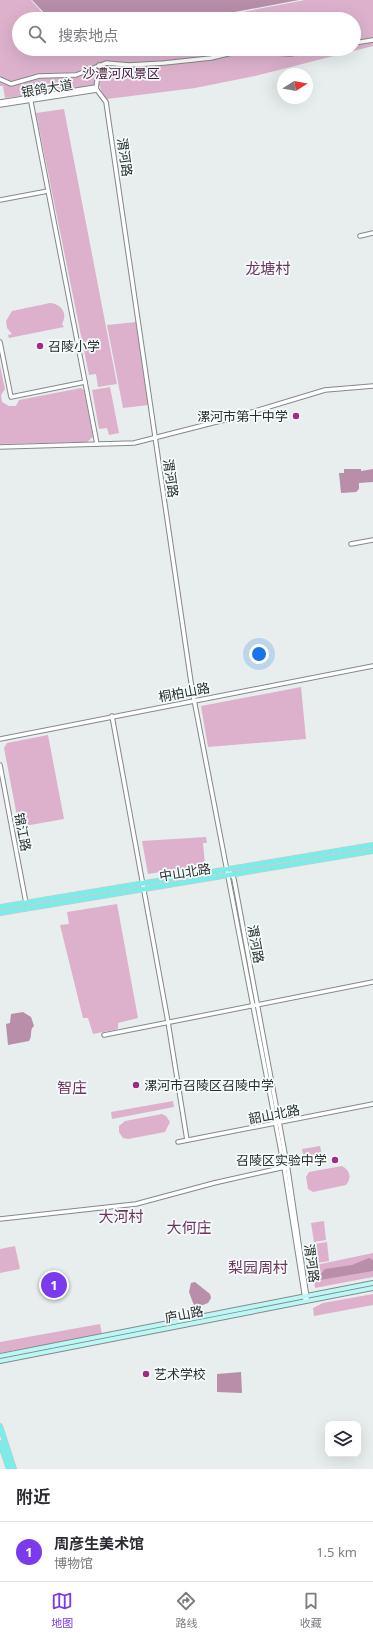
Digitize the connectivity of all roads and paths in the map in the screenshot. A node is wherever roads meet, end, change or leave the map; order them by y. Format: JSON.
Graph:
{"nodes":[{"id":1,"x":373,"y":40,"type":"edge"},
{"id":2,"x":361,"y":42,"type":"edge"},
{"id":3,"x":219,"y":56,"type":"edge"},
{"id":4,"x":99,"y":65,"type":"junction"},
{"id":5,"x":0,"y":79,"type":"edge"},
{"id":6,"x":96,"y":89,"type":"junction"},
{"id":7,"x":30,"y":99,"type":"junction"},
{"id":8,"x":0,"y":104,"type":"edge"},
{"id":9,"x":48,"y":190,"type":"junction"},
{"id":10,"x":0,"y":200,"type":"edge"},
{"id":11,"x":373,"y":233,"type":"edge"},
{"id":12,"x":360,"y":236,"type":"dead end"},
{"id":13,"x":0,"y":342,"type":"edge"},
{"id":14,"x":85,"y":382,"type":"junction"},
{"id":15,"x":373,"y":386,"type":"edge"},
{"id":16,"x":155,"y":438,"type":"junction"},
{"id":17,"x":97,"y":444,"type":"junction"},
{"id":18,"x":0,"y":447,"type":"edge"},
{"id":19,"x":373,"y":540,"type":"edge"},
{"id":20,"x":351,"y":544,"type":"dead end"},
{"id":21,"x":373,"y":666,"type":"edge"},
{"id":22,"x":194,"y":700,"type":"junction"},
{"id":23,"x":112,"y":716,"type":"junction"},
{"id":24,"x":0,"y":739,"type":"edge"},
{"id":25,"x":0,"y":765,"type":"edge"},
{"id":26,"x":373,"y":845,"type":"edge"},
{"id":27,"x":373,"y":850,"type":"edge"},
{"id":28,"x":227,"y":870,"type":"junction"},
{"id":29,"x":231,"y":875,"type":"junction"},
{"id":30,"x":143,"y":887,"type":"junction"},
{"id":31,"x":26,"y":903,"type":"junction"},
{"id":32,"x":0,"y":907,"type":"edge"},
{"id":33,"x":0,"y":913,"type":"edge"},
{"id":34,"x":373,"y":982,"type":"edge"},
{"id":35,"x":255,"y":1005,"type":"junction"},
{"id":36,"x":168,"y":1022,"type":"junction"},
{"id":37,"x":104,"y":1035,"type":"dead end"},
{"id":38,"x":373,"y":1104,"type":"edge"},
{"id":39,"x":278,"y":1123,"type":"junction"},
{"id":40,"x":187,"y":1140,"type":"junction"},
{"id":41,"x":178,"y":1142,"type":"dead end"},
{"id":42,"x":286,"y":1167,"type":"junction"},
{"id":43,"x":0,"y":1219,"type":"edge"},
{"id":44,"x":373,"y":1283,"type":"edge"},
{"id":45,"x":373,"y":1288,"type":"edge"},
{"id":46,"x":305,"y":1296,"type":"junction"},
{"id":47,"x":306,"y":1301,"type":"junction"},
{"id":48,"x":0,"y":1356,"type":"edge"},
{"id":49,"x":0,"y":1361,"type":"edge"},
{"id":50,"x":0,"y":1426,"type":"edge"},
{"id":51,"x":0,"y":1443,"type":"edge"},
{"id":52,"x":9,"y":1469,"type":"edge"},
{"id":53,"x":14,"y":1469,"type":"edge"}],
"edges":[{"from":1,"to":2,"type":"street"},
{"from":3,"to":4,"type":"street"},
{"from":4,"to":5,"type":"street"},
{"from":4,"to":6,"type":"street"},
{"from":6,"to":7,"type":"street","name":"银鸽大道"},
{"from":6,"to":16,"type":"street","name":"渭河路"},
{"from":7,"to":8,"type":"street","name":"银鸽大道"},
{"from":7,"to":9,"type":"street"},
{"from":9,"to":10,"type":"street"},
{"from":9,"to":14,"type":"street"},
{"from":11,"to":12,"type":"street"},
{"from":13,"to":14,"type":"street"},
{"from":14,"to":17,"type":"street"},
{"from":15,"to":16,"type":"street"},
{"from":16,"to":17,"type":"street"},
{"from":16,"to":22,"type":"street","name":"渭河路"},
{"from":17,"to":18,"type":"street"},
{"from":19,"to":20,"type":"street"},
{"from":21,"to":22,"type":"street","name":"桐柏山路"},
{"from":22,"to":23,"type":"street","name":"桐柏山路"},
{"from":22,"to":28,"type":"street","name":"渭河路"},
{"from":23,"to":24,"type":"street","name":"桐柏山路"},
{"from":23,"to":30,"type":"street"},
{"from":25,"to":31,"type":"street","name":"锦江路"},
{"from":26,"to":28,"type":"main road","name":"中山北路"},
{"from":27,"to":29,"type":"main road","name":"中山北路"},
{"from":28,"to":29,"type":"street","name":"渭河路"},
{"from":28,"to":30,"type":"main road","name":"中山北路"},
{"from":29,"to":30,"type":"main road","name":"中山北路"},
{"from":29,"to":35,"type":"street","name":"渭河路"},
{"from":30,"to":31,"type":"main road","name":"中山北路"},
{"from":30,"to":33,"type":"main road","name":"中山北路"},
{"from":30,"to":36,"type":"street"},
{"from":31,"to":32,"type":"main road","name":"中山北路"},
{"from":34,"to":35,"type":"street"},
{"from":35,"to":36,"type":"street"},
{"from":35,"to":39,"type":"street","name":"渭河路"},
{"from":36,"to":37,"type":"street"},
{"from":36,"to":40,"type":"street"},
{"from":38,"to":39,"type":"street","name":"韶山北路"},
{"from":39,"to":40,"type":"street","name":"韶山北路"},
{"from":39,"to":42,"type":"street","name":"渭河路"},
{"from":40,"to":41,"type":"street","name":"韶山北路"},
{"from":42,"to":43,"type":"street"},
{"from":42,"to":46,"type":"street","name":"渭河路"},
{"from":44,"to":46,"type":"main road","name":"庐山路"},
{"from":45,"to":47,"type":"main road","name":"庐山路"},
{"from":46,"to":47,"type":"street","name":"渭河路"},
{"from":46,"to":48,"type":"main road","name":"庐山路"},
{"from":47,"to":49,"type":"main road","name":"庐山路"},
{"from":50,"to":53,"type":"main road"},
{"from":51,"to":52,"type":"main road"}]}
